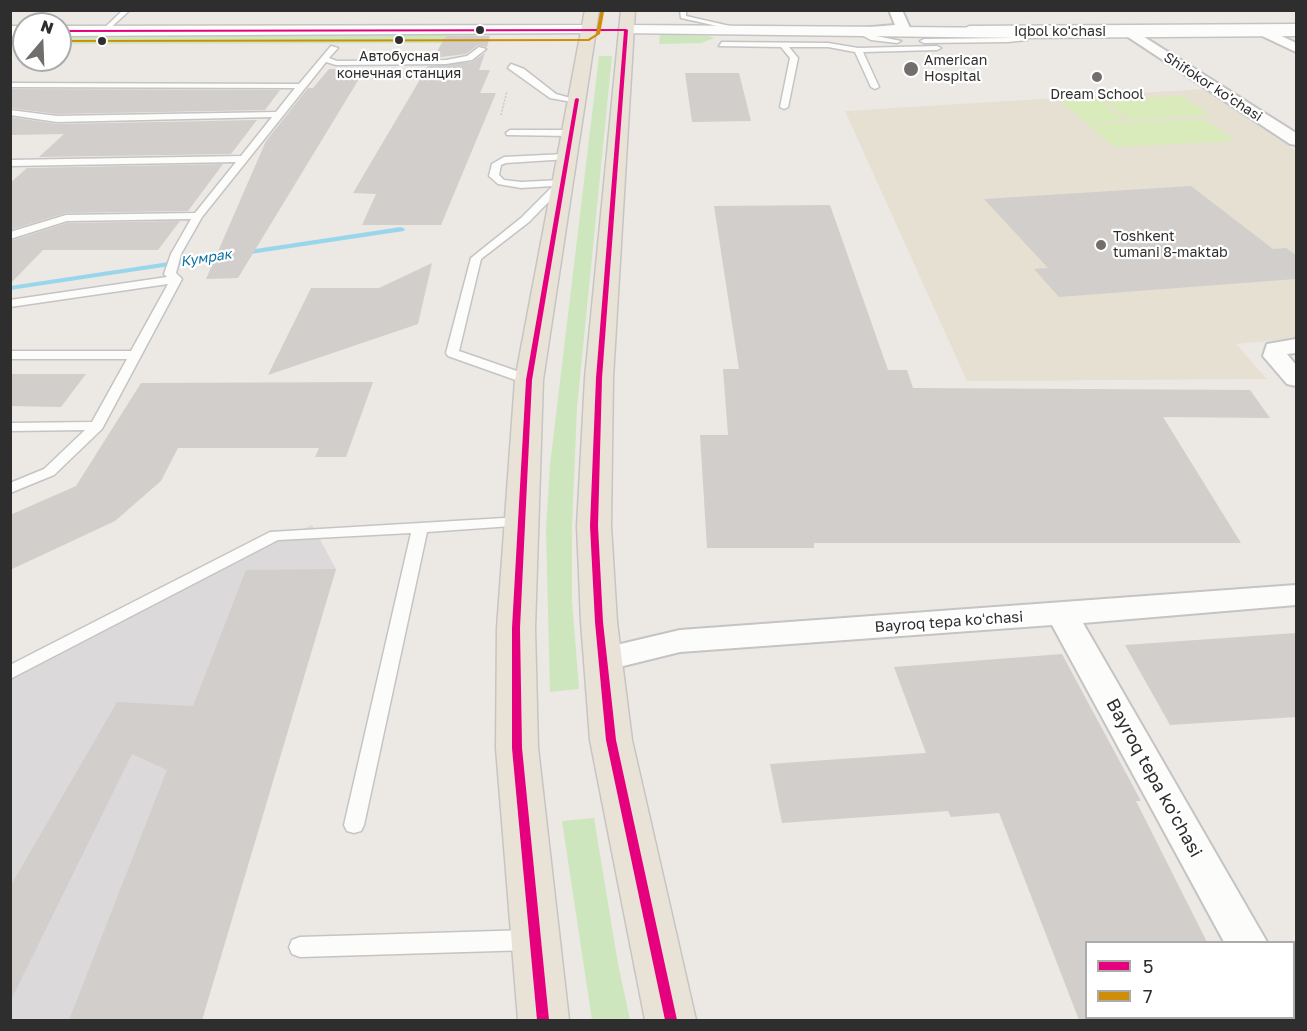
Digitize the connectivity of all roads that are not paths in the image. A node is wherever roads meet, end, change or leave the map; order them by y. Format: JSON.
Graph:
{"nodes":[{"id":1,"x":127,"y":10,"type":"edge"},
{"id":2,"x":592,"y":10,"type":"edge"},
{"id":3,"x":628,"y":10,"type":"edge"},
{"id":4,"x":683,"y":10,"type":"edge"},
{"id":5,"x":895,"y":10,"type":"edge"},
{"id":6,"x":1296,"y":26,"type":"edge"},
{"id":7,"x":903,"y":28,"type":"junction"},
{"id":8,"x":480,"y":30,"type":"junction"},
{"id":9,"x":743,"y":30,"type":"junction"},
{"id":10,"x":72,"y":31,"type":"edge"},
{"id":11,"x":104,"y":31,"type":"junction"},
{"id":12,"x":1263,"y":31,"type":"junction"},
{"id":13,"x":1296,"y":31,"type":"edge"},
{"id":14,"x":824,"y":32,"type":"junction"},
{"id":15,"x":860,"y":32,"type":"junction"},
{"id":16,"x":1130,"y":32,"type":"junction"},
{"id":17,"x":586,"y":40,"type":"junction"},
{"id":18,"x":632,"y":43,"type":"junction"},
{"id":19,"x":716,"y":45,"type":"joint"},
{"id":20,"x":784,"y":46,"type":"junction"},
{"id":21,"x":482,"y":48,"type":"junction"},
{"id":22,"x":937,"y":48,"type":"dead end"},
{"id":23,"x":1296,"y":48,"type":"edge"},
{"id":24,"x":72,"y":49,"type":"edge"},
{"id":25,"x":858,"y":50,"type":"junction"},
{"id":26,"x":329,"y":54,"type":"junction"},
{"id":27,"x":511,"y":66,"type":"road end"},
{"id":28,"x":10,"y":85,"type":"edge"},
{"id":29,"x":301,"y":86,"type":"junction"},
{"id":30,"x":874,"y":87,"type":"dead end"},
{"id":31,"x":577,"y":101,"type":"junction"},
{"id":32,"x":784,"y":107,"type":"dead end"},
{"id":33,"x":10,"y":112,"type":"edge"},
{"id":34,"x":279,"y":114,"type":"junction"},
{"id":35,"x":510,"y":133,"type":"dead end"},
{"id":36,"x":571,"y":133,"type":"junction"},
{"id":37,"x":1296,"y":140,"type":"edge"},
{"id":38,"x":243,"y":159,"type":"junction"},
{"id":39,"x":10,"y":163,"type":"edge"},
{"id":40,"x":564,"y":170,"type":"junction"},
{"id":41,"x":198,"y":216,"type":"junction"},
{"id":42,"x":10,"y":236,"type":"edge"},
{"id":43,"x":173,"y":277,"type":"junction"},
{"id":44,"x":10,"y":304,"type":"edge"},
{"id":45,"x":1296,"y":346,"type":"edge"},
{"id":46,"x":10,"y":355,"type":"edge"},
{"id":47,"x":136,"y":355,"type":"junction"},
{"id":48,"x":1296,"y":379,"type":"edge"},
{"id":49,"x":530,"y":380,"type":"junction"},
{"id":50,"x":97,"y":426,"type":"junction"},
{"id":51,"x":10,"y":427,"type":"edge"},
{"id":52,"x":10,"y":489,"type":"edge"},
{"id":53,"x":521,"y":522,"type":"junction"},
{"id":54,"x":420,"y":527,"type":"junction"},
{"id":55,"x":1296,"y":595,"type":"edge"},
{"id":56,"x":1062,"y":614,"type":"junction"},
{"id":57,"x":603,"y":659,"type":"junction"},
{"id":58,"x":10,"y":673,"type":"edge"},
{"id":59,"x":354,"y":825,"type":"dead end"},
{"id":60,"x":535,"y":939,"type":"junction"},
{"id":61,"x":1245,"y":941,"type":"edge"},
{"id":62,"x":300,"y":947,"type":"dead end"},
{"id":63,"x":543,"y":1020,"type":"edge"},
{"id":64,"x":670,"y":1020,"type":"edge"}],
"edges":[{"from":1,"to":11,"type":"lane"},
{"from":2,"to":17,"type":"highway"},
{"from":3,"to":18,"type":"highway"},
{"from":4,"to":9,"type":"lane"},
{"from":5,"to":7,"type":"street"},
{"from":6,"to":7,"type":"lane"},
{"from":7,"to":15,"type":"street"},
{"from":8,"to":11,"type":"main road"},
{"from":8,"to":17,"type":"main road"},
{"from":8,"to":21,"type":"main road"},
{"from":9,"to":14,"type":"main road","name":"Iqbol ko'chasi"},
{"from":9,"to":18,"type":"main road","name":"Iqbol ko'chasi"},
{"from":10,"to":11,"type":"main road"},
{"from":12,"to":13,"type":"main road","name":"Iqbol ko'chasi"},
{"from":12,"to":16,"type":"main road","name":"Iqbol ko'chasi"},
{"from":12,"to":23,"type":"street"},
{"from":14,"to":15,"type":"main road","name":"Iqbol ko'chasi"},
{"from":14,"to":19,"type":"main road","name":"Iqbol ko'chasi"},
{"from":15,"to":16,"type":"main road","name":"Iqbol ko'chasi"},
{"from":16,"to":37,"type":"street","name":"Shifokor ko'chasi"},
{"from":17,"to":18,"type":"highway"},
{"from":17,"to":21,"type":"main road"},
{"from":17,"to":31,"type":"highway"},
{"from":18,"to":57,"type":"highway"},
{"from":19,"to":20,"type":"lane"},
{"from":20,"to":25,"type":"lane"},
{"from":20,"to":32,"type":"lane"},
{"from":21,"to":26,"type":"main road"},
{"from":22,"to":25,"type":"lane"},
{"from":24,"to":26,"type":"main road"},
{"from":25,"to":30,"type":"lane"},
{"from":26,"to":29,"type":"lane"},
{"from":27,"to":31,"type":"lane"},
{"from":28,"to":29,"type":"lane"},
{"from":29,"to":34,"type":"lane"},
{"from":31,"to":36,"type":"highway"},
{"from":33,"to":34,"type":"lane"},
{"from":34,"to":38,"type":"lane"},
{"from":35,"to":36,"type":"lane"},
{"from":36,"to":40,"type":"highway"},
{"from":38,"to":39,"type":"lane"},
{"from":38,"to":41,"type":"lane"},
{"from":40,"to":40,"type":"lane"},
{"from":40,"to":49,"type":"highway"},
{"from":40,"to":49,"type":"lane"},
{"from":41,"to":42,"type":"lane"},
{"from":41,"to":43,"type":"lane"},
{"from":43,"to":44,"type":"lane"},
{"from":43,"to":47,"type":"lane"},
{"from":45,"to":48,"type":"street"},
{"from":46,"to":47,"type":"lane"},
{"from":47,"to":50,"type":"lane"},
{"from":49,"to":53,"type":"highway"},
{"from":50,"to":51,"type":"lane"},
{"from":50,"to":52,"type":"lane"},
{"from":53,"to":54,"type":"lane"},
{"from":53,"to":60,"type":"highway"},
{"from":54,"to":58,"type":"lane"},
{"from":54,"to":59,"type":"lane"},
{"from":55,"to":56,"type":"street","name":"Bayroq tepa koʻchasi"},
{"from":56,"to":57,"type":"street","name":"Bayroq tepa koʻchasi"},
{"from":56,"to":61,"type":"street","name":"Bayroq tepa ko'chasi"},
{"from":57,"to":64,"type":"highway"},
{"from":60,"to":62,"type":"lane"},
{"from":60,"to":63,"type":"highway"}]}
